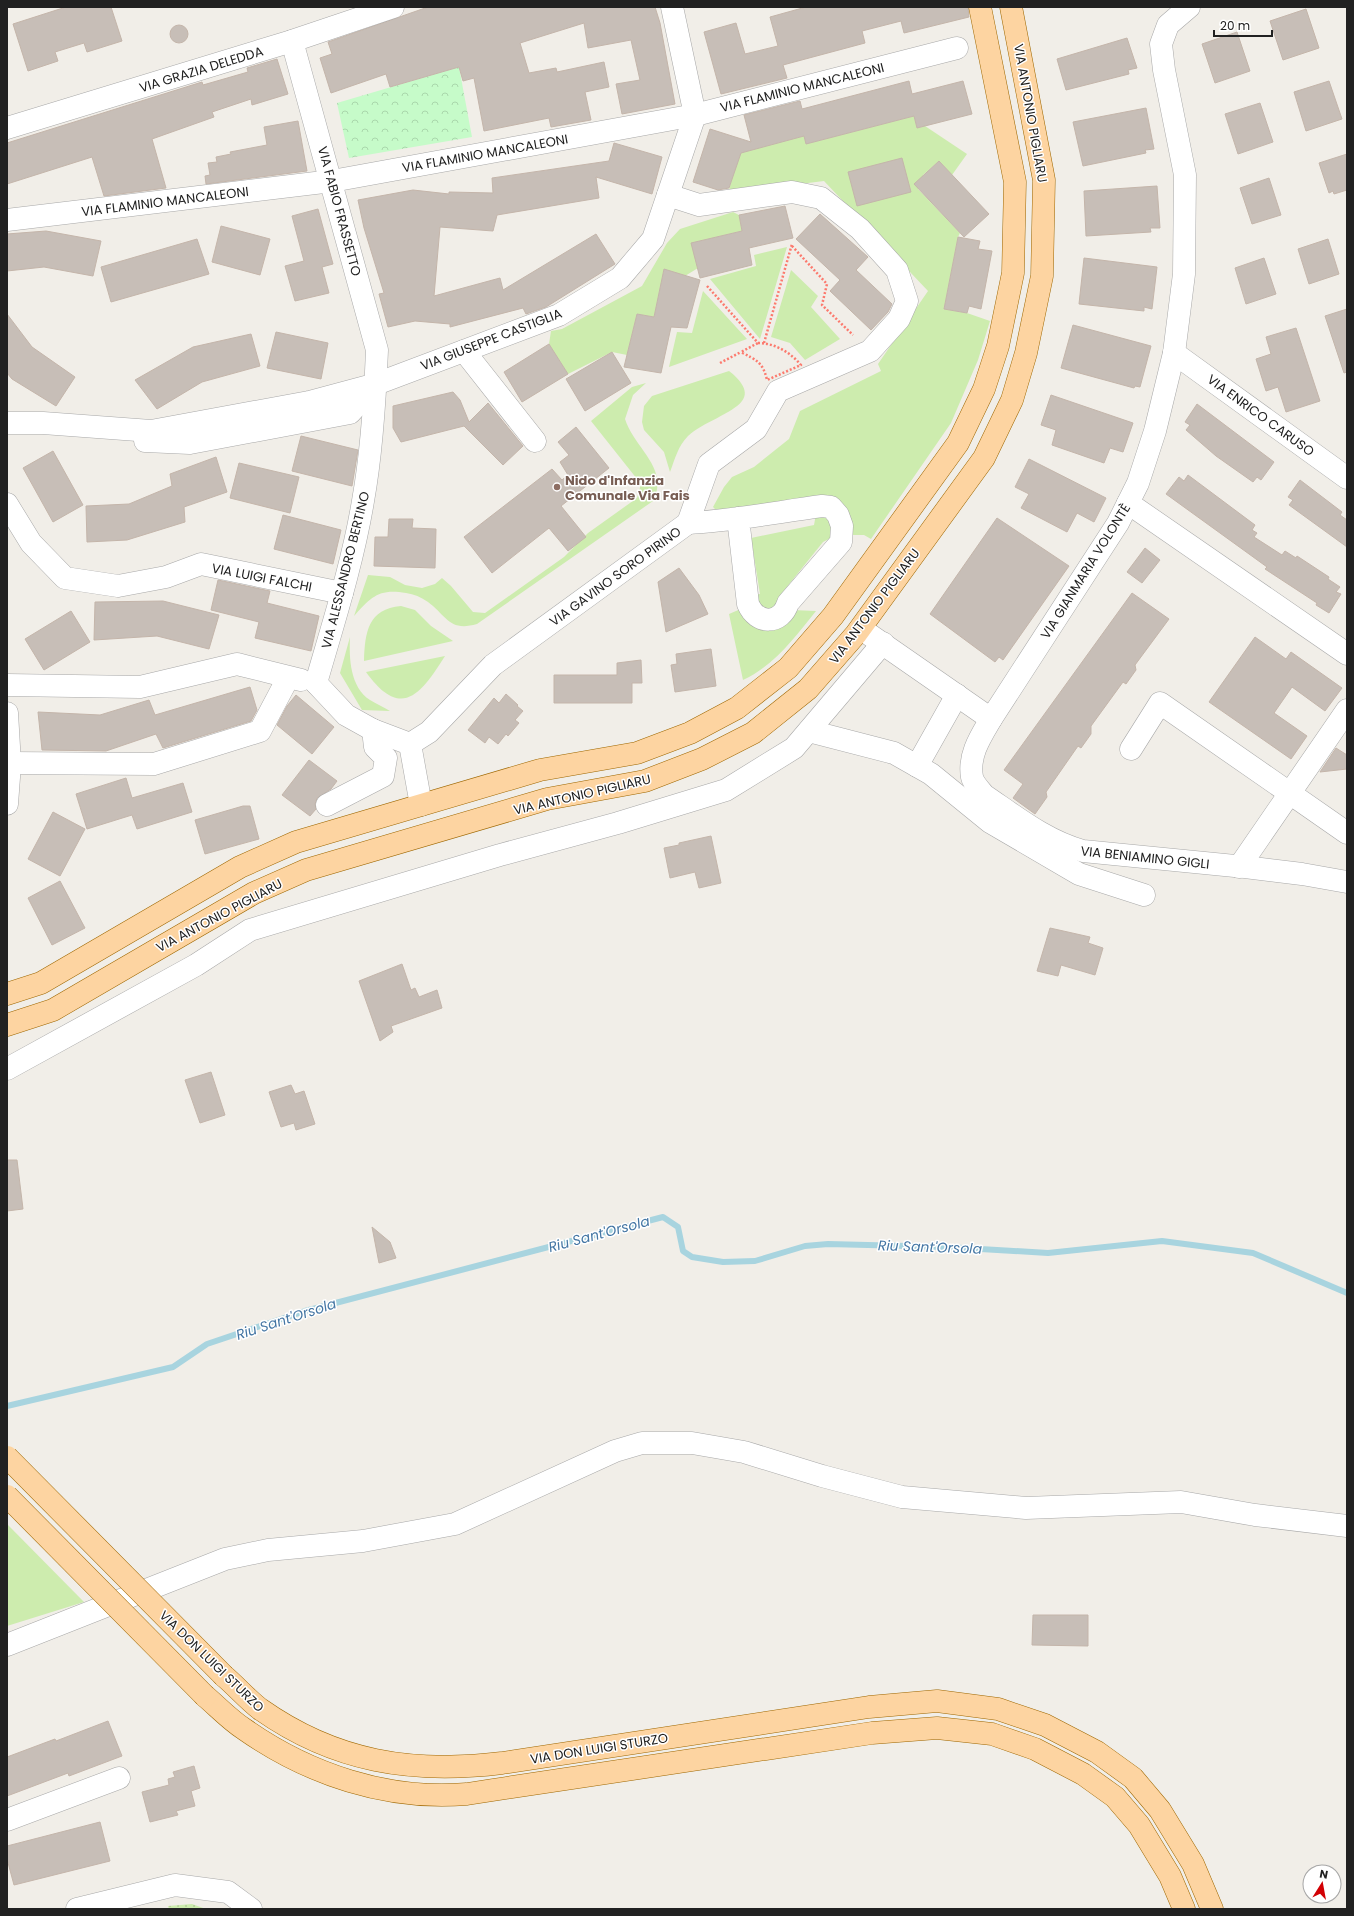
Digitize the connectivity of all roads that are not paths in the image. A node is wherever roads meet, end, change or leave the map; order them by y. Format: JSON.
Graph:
{"nodes":[{"id":1,"x":393,"y":7,"type":"edge"},
{"id":2,"x":672,"y":7,"type":"edge"},
{"id":3,"x":980,"y":7,"type":"edge"},
{"id":4,"x":1011,"y":7,"type":"edge"},
{"id":5,"x":1189,"y":7,"type":"edge"},
{"id":6,"x":292,"y":41,"type":"junction"},
{"id":7,"x":956,"y":48,"type":"dead end"},
{"id":8,"x":695,"y":115,"type":"junction"},
{"id":9,"x":7,"y":128,"type":"edge"},
{"id":10,"x":332,"y":181,"type":"junction"},
{"id":11,"x":668,"y":195,"type":"junction"},
{"id":12,"x":7,"y":220,"type":"edge"},
{"id":13,"x":464,"y":351,"type":"junction"},
{"id":14,"x":1174,"y":353,"type":"junction"},
{"id":15,"x":376,"y":384,"type":"junction"},
{"id":16,"x":7,"y":423,"type":"edge"},
{"id":17,"x":535,"y":441,"type":"dead end"},
{"id":18,"x":1347,"y":478,"type":"edge"},
{"id":19,"x":1128,"y":503,"type":"junction"},
{"id":20,"x":7,"y":504,"type":"edge"},
{"id":21,"x":738,"y":518,"type":"junction"},
{"id":22,"x":688,"y":523,"type":"junction"},
{"id":23,"x":342,"y":593,"type":"junction"},
{"id":24,"x":860,"y":628,"type":"junction"},
{"id":25,"x":883,"y":643,"type":"junction"},
{"id":26,"x":1347,"y":654,"type":"edge"},
{"id":27,"x":288,"y":678,"type":"junction"},
{"id":28,"x":316,"y":683,"type":"junction"},
{"id":29,"x":7,"y":685,"type":"edge"},
{"id":30,"x":958,"y":695,"type":"junction"},
{"id":31,"x":1347,"y":710,"type":"edge"},
{"id":32,"x":7,"y":713,"type":"edge"},
{"id":33,"x":991,"y":719,"type":"junction"},
{"id":34,"x":373,"y":730,"type":"junction"},
{"id":35,"x":809,"y":731,"type":"junction"},
{"id":36,"x":410,"y":744,"type":"junction"},
{"id":37,"x":1131,"y":749,"type":"dead end"},
{"id":38,"x":9,"y":764,"type":"edge"},
{"id":39,"x":917,"y":766,"type":"junction"},
{"id":40,"x":1289,"y":793,"type":"junction"},
{"id":41,"x":7,"y":804,"type":"edge"},
{"id":42,"x":327,"y":805,"type":"dead end"},
{"id":43,"x":421,"y":805,"type":"junction"},
{"id":44,"x":1347,"y":833,"type":"edge"},
{"id":45,"x":1239,"y":867,"type":"junction"},
{"id":46,"x":1347,"y":882,"type":"edge"},
{"id":47,"x":1144,"y":895,"type":"dead end"},
{"id":48,"x":7,"y":994,"type":"edge"},
{"id":49,"x":7,"y":1025,"type":"edge"},
{"id":50,"x":7,"y":1069,"type":"edge"},
{"id":51,"x":7,"y":1457,"type":"edge"},
{"id":52,"x":7,"y":1496,"type":"edge"},
{"id":53,"x":1347,"y":1526,"type":"edge"},
{"id":54,"x":7,"y":1645,"type":"edge"},
{"id":55,"x":119,"y":1778,"type":"dead end"},
{"id":56,"x":7,"y":1820,"type":"edge"},
{"id":57,"x":77,"y":1909,"type":"edge"},
{"id":58,"x":251,"y":1909,"type":"edge"},
{"id":59,"x":1184,"y":1909,"type":"edge"},
{"id":60,"x":1212,"y":1909,"type":"edge"}],
"edges":[{"from":1,"to":6,"type":"street","name":"VIA GRAZIA DELEDDA"},
{"from":2,"to":8,"type":"street"},
{"from":3,"to":43,"type":"main road","name":"VIA ANTONIO PIGLIARU"},
{"from":4,"to":24,"type":"main road","name":"VIA ANTONIO PIGLIARU"},
{"from":5,"to":14,"type":"street","name":"VIA GIANMARIA VOLONTÈ"},
{"from":6,"to":9,"type":"street","name":"VIA GRAZIA DELEDDA"},
{"from":6,"to":10,"type":"street","name":"VIA FABIO FRASSETTO"},
{"from":7,"to":8,"type":"street","name":"VIA FLAMINIO MANCALEONI"},
{"from":8,"to":10,"type":"street","name":"VIA FLAMINIO MANCALEONI"},
{"from":8,"to":11,"type":"street","name":"VIA GIUSEPPE CASTIGLIA"},
{"from":10,"to":12,"type":"street","name":"VIA FLAMINIO MANCALEONI"},
{"from":10,"to":15,"type":"street","name":"VIA FABIO FRASSETTO"},
{"from":11,"to":13,"type":"street","name":"VIA GIUSEPPE CASTIGLIA"},
{"from":11,"to":22,"type":"street","name":"VIA GAVINO SORO PIRINO"},
{"from":13,"to":15,"type":"street","name":"VIA GIUSEPPE CASTIGLIA"},
{"from":13,"to":17,"type":"street"},
{"from":14,"to":18,"type":"street","name":"VIA ENRICO CARUSO"},
{"from":14,"to":19,"type":"street","name":"VIA GIANMARIA VOLONTÈ"},
{"from":15,"to":16,"type":"street","name":"VIA GIUSEPPE CASTIGLIA"},
{"from":15,"to":23,"type":"street","name":"VIA ALESSANDRO BERTINO"},
{"from":19,"to":26,"type":"street"},
{"from":19,"to":33,"type":"street","name":"VIA GIANMARIA VOLONTÈ"},
{"from":20,"to":23,"type":"street","name":"VIA LUIGI FALCHI"},
{"from":21,"to":21,"type":"street"},
{"from":21,"to":22,"type":"street"},
{"from":22,"to":36,"type":"street","name":"VIA GAVINO SORO PIRINO"},
{"from":23,"to":28,"type":"street","name":"VIA ALESSANDRO BERTINO"},
{"from":24,"to":25,"type":"street"},
{"from":24,"to":49,"type":"main road","name":"VIA ANTONIO PIGLIARU"},
{"from":25,"to":30,"type":"street"},
{"from":25,"to":35,"type":"street","name":"VIA ANTONIO PIGLIARU"},
{"from":27,"to":28,"type":"street"},
{"from":27,"to":29,"type":"street"},
{"from":27,"to":38,"type":"street"},
{"from":28,"to":34,"type":"street"},
{"from":30,"to":33,"type":"street"},
{"from":30,"to":39,"type":"street"},
{"from":31,"to":40,"type":"street"},
{"from":32,"to":38,"type":"street"},
{"from":33,"to":45,"type":"street","name":"VIA BENIAMINO GIGLI"},
{"from":34,"to":36,"type":"street"},
{"from":34,"to":42,"type":"street"},
{"from":35,"to":39,"type":"street"},
{"from":35,"to":50,"type":"street","name":"VIA ANTONIO PIGLIARU"},
{"from":36,"to":43,"type":"street"},
{"from":37,"to":40,"type":"street"},
{"from":38,"to":41,"type":"street"},
{"from":39,"to":47,"type":"street"},
{"from":40,"to":44,"type":"street"},
{"from":40,"to":45,"type":"street"},
{"from":43,"to":48,"type":"main road","name":"VIA ANTONIO PIGLIARU"},
{"from":45,"to":46,"type":"street","name":"VIA BENIAMINO GIGLI"},
{"from":51,"to":60,"type":"main road","name":"VIA DON LUIGI STURZO","bridge":true},
{"from":52,"to":59,"type":"main road","name":"VIA DON LUIGI STURZO","bridge":true},
{"from":53,"to":54,"type":"street"},
{"from":55,"to":56,"type":"street"},
{"from":57,"to":58,"type":"street"}]}
